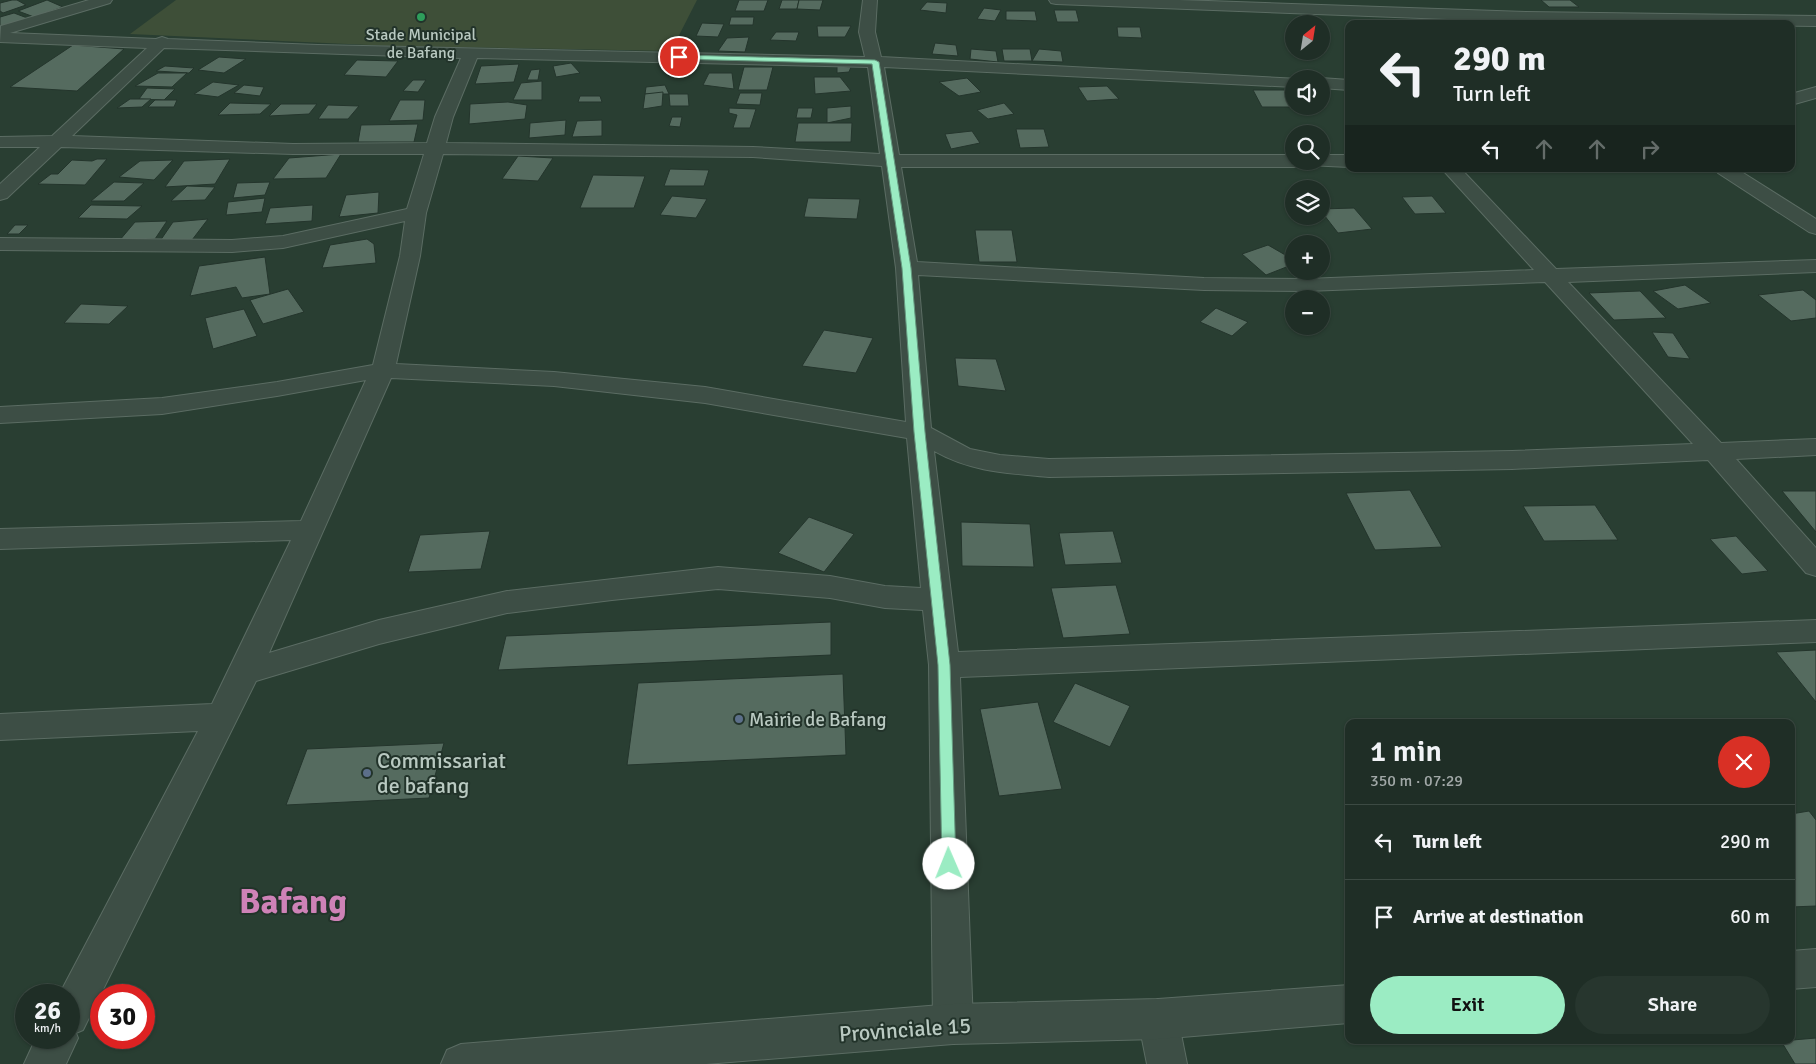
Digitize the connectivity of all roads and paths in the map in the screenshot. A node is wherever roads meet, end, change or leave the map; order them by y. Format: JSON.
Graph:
{"nodes":[{"id":1,"x":105,"y":0,"type":"edge"},
{"id":2,"x":870,"y":0,"type":"edge"},
{"id":3,"x":1056,"y":0,"type":"edge"},
{"id":4,"x":1366,"y":18,"type":"edge"},
{"id":5,"x":1530,"y":20,"type":"edge"},
{"id":6,"x":1795,"y":21,"type":"edge"},
{"id":7,"x":1816,"y":21,"type":"edge"},
{"id":8,"x":0,"y":32,"type":"edge"},
{"id":9,"x":0,"y":37,"type":"edge"},
{"id":10,"x":162,"y":42,"type":"junction"},
{"id":11,"x":471,"y":54,"type":"junction"},
{"id":12,"x":875,"y":62,"type":"junction"},
{"id":13,"x":1285,"y":82,"type":"edge"},
{"id":14,"x":1330,"y":84,"type":"edge"},
{"id":15,"x":1345,"y":85,"type":"edge"},
{"id":16,"x":1816,"y":92,"type":"edge"},
{"id":17,"x":1795,"y":99,"type":"edge"},
{"id":18,"x":55,"y":141,"type":"junction"},
{"id":19,"x":0,"y":142,"type":"edge"},
{"id":20,"x":434,"y":148,"type":"junction"},
{"id":21,"x":891,"y":161,"type":"junction"},
{"id":22,"x":1285,"y":161,"type":"edge"},
{"id":23,"x":1330,"y":161,"type":"edge"},
{"id":24,"x":1345,"y":161,"type":"edge"},
{"id":25,"x":1454,"y":172,"type":"edge"},
{"id":26,"x":1730,"y":172,"type":"edge"},
{"id":27,"x":0,"y":194,"type":"edge"},
{"id":28,"x":416,"y":212,"type":"junction"},
{"id":29,"x":1816,"y":228,"type":"edge"},
{"id":30,"x":0,"y":244,"type":"edge"},
{"id":31,"x":1816,"y":266,"type":"edge"},
{"id":32,"x":907,"y":268,"type":"junction"},
{"id":33,"x":1551,"y":275,"type":"junction"},
{"id":34,"x":383,"y":370,"type":"junction"},
{"id":35,"x":0,"y":415,"type":"edge"},
{"id":36,"x":919,"y":432,"type":"junction"},
{"id":37,"x":1816,"y":447,"type":"edge"},
{"id":38,"x":1715,"y":452,"type":"junction"},
{"id":39,"x":310,"y":530,"type":"junction"},
{"id":40,"x":0,"y":539,"type":"edge"},
{"id":41,"x":1816,"y":566,"type":"edge"},
{"id":42,"x":936,"y":600,"type":"junction"},
{"id":43,"x":1816,"y":631,"type":"edge"},
{"id":44,"x":944,"y":665,"type":"junction"},
{"id":45,"x":245,"y":672,"type":"junction"},
{"id":46,"x":223,"y":717,"type":"junction"},
{"id":47,"x":0,"y":727,"type":"edge"},
{"id":48,"x":1816,"y":968,"type":"edge"},
{"id":49,"x":1795,"y":970,"type":"edge"},
{"id":50,"x":80,"y":995,"type":"edge"},
{"id":51,"x":1345,"y":1004,"type":"edge"},
{"id":52,"x":1158,"y":1019,"type":"junction"},
{"id":53,"x":953,"y":1024,"type":"junction"},
{"id":54,"x":52,"y":1049,"type":"edge"},
{"id":55,"x":44,"y":1064,"type":"edge"},
{"id":56,"x":461,"y":1064,"type":"edge"},
{"id":57,"x":1167,"y":1064,"type":"edge"}],
"edges":[{"from":1,"to":8,"type":"street"},
{"from":2,"to":12,"type":"street"},
{"from":3,"to":4,"type":"street"},
{"from":4,"to":5,"type":"street"},
{"from":6,"to":7,"type":"street"},
{"from":9,"to":10,"type":"street"},
{"from":10,"to":11,"type":"street"},
{"from":10,"to":18,"type":"street"},
{"from":11,"to":12,"type":"street"},
{"from":11,"to":20,"type":"street"},
{"from":12,"to":13,"type":"street"},
{"from":12,"to":21,"type":"street"},
{"from":14,"to":15,"type":"street"},
{"from":16,"to":17,"type":"street"},
{"from":18,"to":19,"type":"street"},
{"from":18,"to":20,"type":"street"},
{"from":18,"to":27,"type":"street"},
{"from":20,"to":21,"type":"street"},
{"from":20,"to":28,"type":"street"},
{"from":21,"to":22,"type":"street"},
{"from":21,"to":32,"type":"street"},
{"from":23,"to":24,"type":"street"},
{"from":25,"to":33,"type":"street"},
{"from":26,"to":29,"type":"street"},
{"from":28,"to":30,"type":"street"},
{"from":28,"to":34,"type":"street"},
{"from":31,"to":33,"type":"street"},
{"from":32,"to":33,"type":"street"},
{"from":32,"to":36,"type":"street"},
{"from":33,"to":38,"type":"street"},
{"from":34,"to":35,"type":"street"},
{"from":34,"to":36,"type":"street"},
{"from":34,"to":39,"type":"street"},
{"from":36,"to":38,"type":"street"},
{"from":36,"to":42,"type":"street"},
{"from":37,"to":38,"type":"street"},
{"from":38,"to":41,"type":"street"},
{"from":39,"to":40,"type":"street"},
{"from":39,"to":45,"type":"street"},
{"from":42,"to":44,"type":"street"},
{"from":42,"to":45,"type":"street"},
{"from":43,"to":44,"type":"street"},
{"from":44,"to":53,"type":"street"},
{"from":45,"to":46,"type":"street"},
{"from":46,"to":47,"type":"street"},
{"from":46,"to":50,"type":"street"},
{"from":48,"to":49,"type":"street"},
{"from":51,"to":52,"type":"street","name":"Provinciale 15"},
{"from":52,"to":53,"type":"street","name":"Provinciale 15"},
{"from":52,"to":57,"type":"street"},
{"from":53,"to":56,"type":"street","name":"Provinciale 15"},
{"from":54,"to":55,"type":"street"}]}
